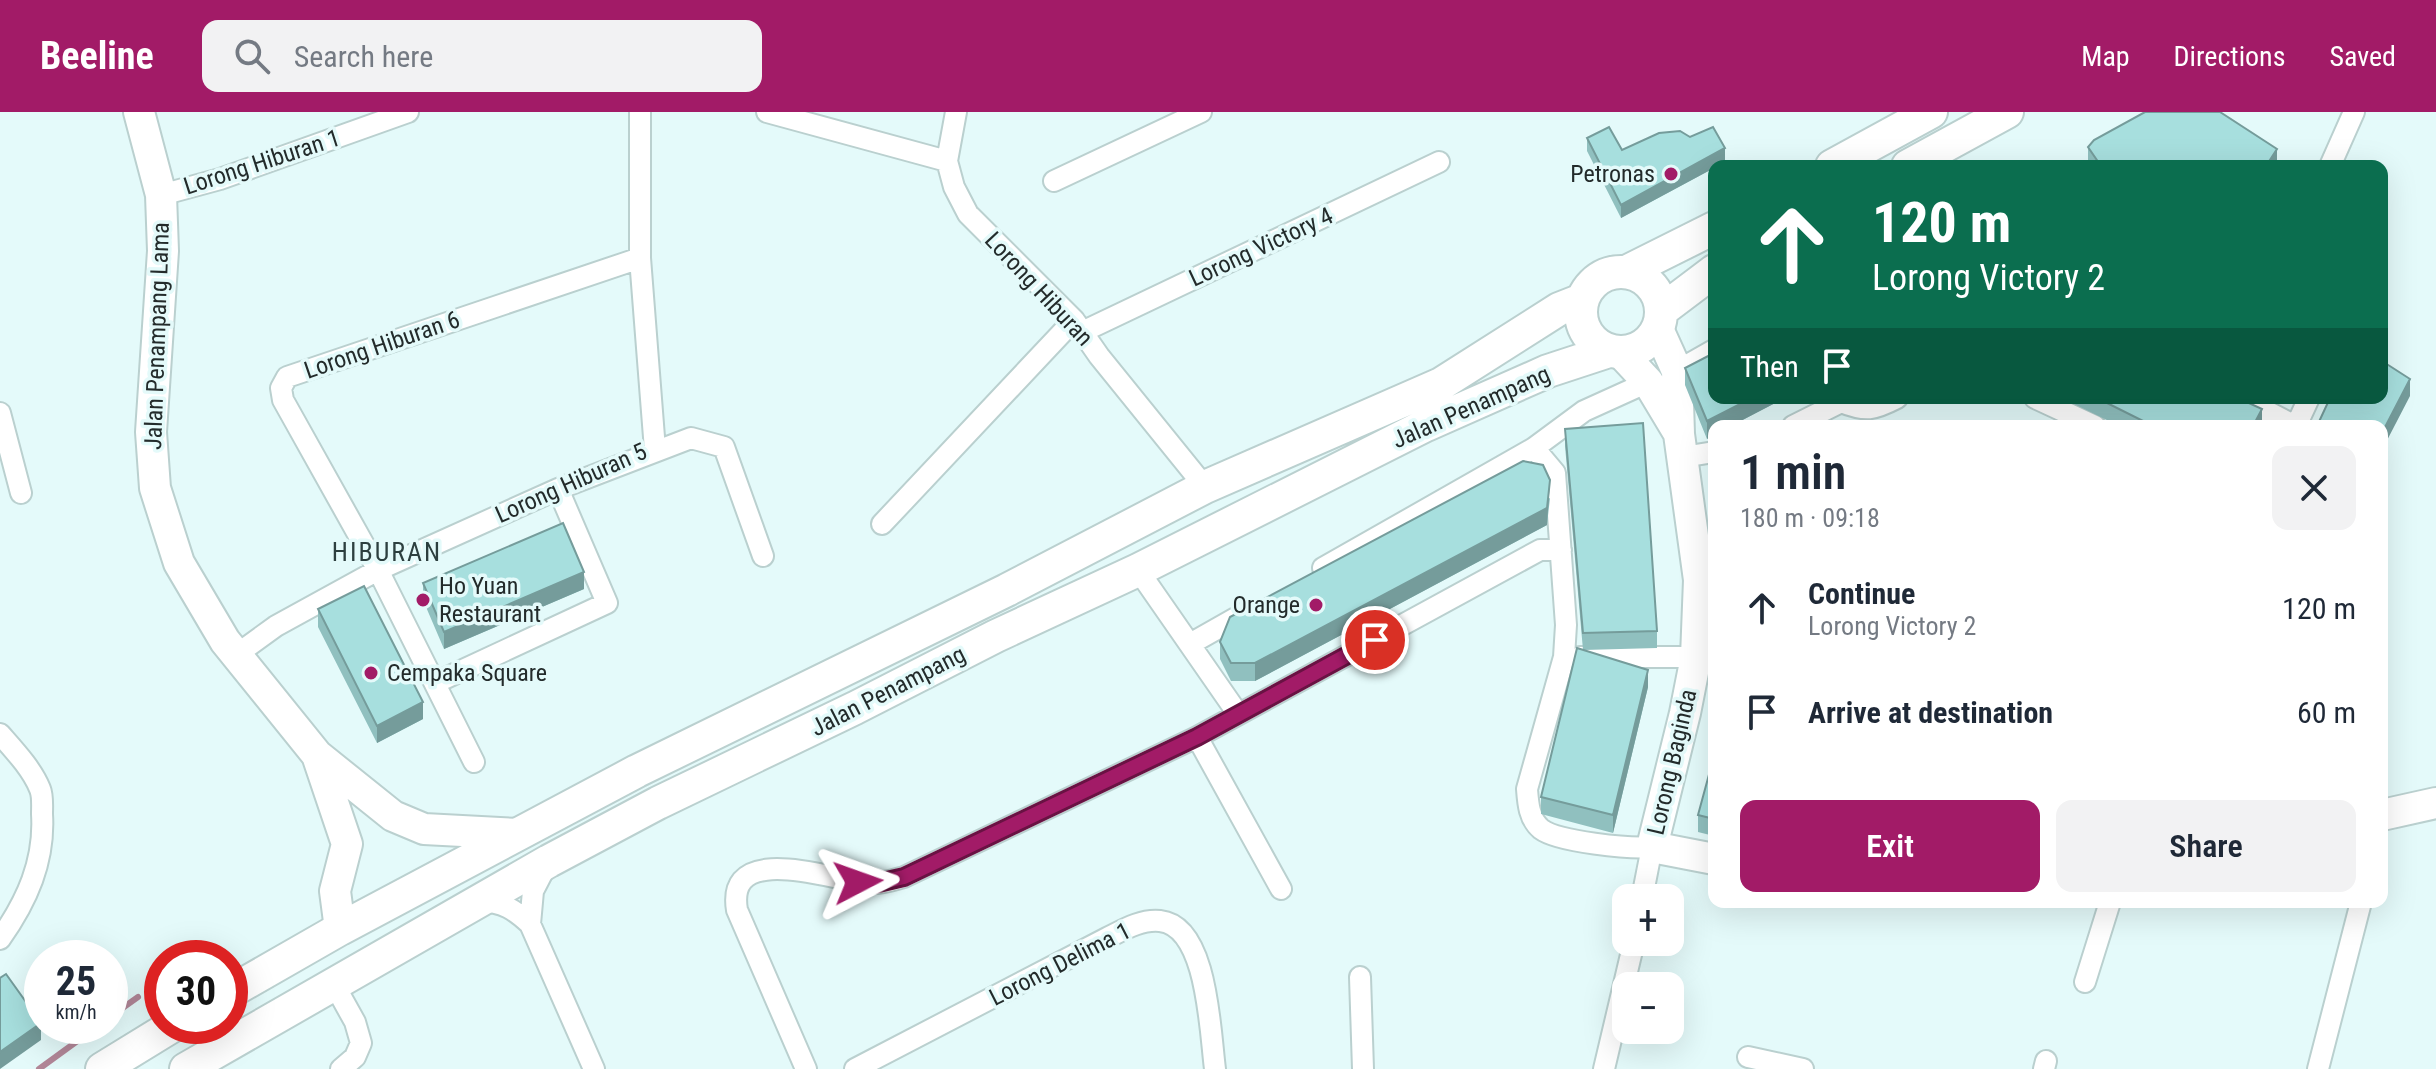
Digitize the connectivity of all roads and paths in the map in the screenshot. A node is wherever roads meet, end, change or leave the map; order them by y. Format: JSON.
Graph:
{"nodes":[{"id":1,"x":139,"y":112,"type":"edge"},
{"id":2,"x":408,"y":112,"type":"edge"},
{"id":3,"x":640,"y":112,"type":"edge"},
{"id":4,"x":767,"y":112,"type":"edge"},
{"id":5,"x":956,"y":112,"type":"edge"},
{"id":6,"x":1201,"y":112,"type":"edge"},
{"id":7,"x":2007,"y":112,"type":"edge"},
{"id":8,"x":2354,"y":112,"type":"edge"},
{"id":9,"x":1927,"y":113,"type":"edge"},
{"id":10,"x":1843,"y":160,"type":"edge"},
{"id":11,"x":1919,"y":160,"type":"edge"},
{"id":12,"x":2333,"y":160,"type":"edge"},
{"id":13,"x":947,"y":161,"type":"junction"},
{"id":14,"x":1439,"y":162,"type":"dead end"},
{"id":15,"x":1054,"y":181,"type":"dead end"},
{"id":16,"x":161,"y":195,"type":"junction"},
{"id":17,"x":1708,"y":231,"type":"edge"},
{"id":18,"x":640,"y":258,"type":"junction"},
{"id":19,"x":1626,"y":272,"type":"junction"},
{"id":20,"x":1708,"y":276,"type":"edge"},
{"id":21,"x":1582,"y":300,"type":"junction"},
{"id":22,"x":1660,"y":320,"type":"junction"},
{"id":23,"x":1078,"y":326,"type":"junction"},
{"id":24,"x":1615,"y":352,"type":"junction"},
{"id":25,"x":1708,"y":353,"type":"edge"},
{"id":26,"x":1677,"y":371,"type":"junction"},
{"id":27,"x":1648,"y":382,"type":"junction"},
{"id":28,"x":1837,"y":404,"type":"edge"},
{"id":29,"x":1846,"y":404,"type":"edge"},
{"id":30,"x":1886,"y":404,"type":"edge"},
{"id":31,"x":2048,"y":404,"type":"edge"},
{"id":32,"x":2253,"y":404,"type":"edge"},
{"id":33,"x":0,"y":413,"type":"edge"},
{"id":34,"x":1808,"y":420,"type":"edge"},
{"id":35,"x":2082,"y":420,"type":"edge"},
{"id":36,"x":2284,"y":420,"type":"edge"},
{"id":37,"x":1681,"y":445,"type":"junction"},
{"id":38,"x":1534,"y":448,"type":"junction"},
{"id":39,"x":655,"y":450,"type":"junction"},
{"id":40,"x":1708,"y":451,"type":"edge"},
{"id":41,"x":1205,"y":487,"type":"junction"},
{"id":42,"x":558,"y":489,"type":"junction"},
{"id":43,"x":21,"y":493,"type":"dead end"},
{"id":44,"x":882,"y":524,"type":"dead end"},
{"id":45,"x":1561,"y":550,"type":"junction"},
{"id":46,"x":763,"y":556,"type":"dead end"},
{"id":47,"x":378,"y":570,"type":"junction"},
{"id":48,"x":1138,"y":570,"type":"junction"},
{"id":49,"x":1300,"y":581,"type":"edge"},
{"id":50,"x":1272,"y":597,"type":"edge"},
{"id":51,"x":959,"y":613,"type":"junction"},
{"id":52,"x":996,"y":636,"type":"junction"},
{"id":53,"x":1190,"y":644,"type":"junction"},
{"id":54,"x":236,"y":655,"type":"junction"},
{"id":55,"x":1564,"y":657,"type":"junction"},
{"id":56,"x":1696,"y":657,"type":"junction"},
{"id":57,"x":435,"y":683,"type":"junction"},
{"id":58,"x":1238,"y":714,"type":"junction"},
{"id":59,"x":0,"y":734,"type":"edge"},
{"id":60,"x":1197,"y":737,"type":"junction"},
{"id":61,"x":317,"y":755,"type":"junction"},
{"id":62,"x":474,"y":762,"type":"dead end"},
{"id":63,"x":2436,"y":803,"type":"edge"},
{"id":64,"x":2388,"y":814,"type":"edge"},
{"id":65,"x":393,"y":816,"type":"junction"},
{"id":66,"x":519,"y":834,"type":"junction"},
{"id":67,"x":347,"y":844,"type":"junction"},
{"id":68,"x":1652,"y":847,"type":"junction"},
{"id":69,"x":1708,"y":858,"type":"edge"},
{"id":70,"x":549,"y":861,"type":"junction"},
{"id":71,"x":1645,"y":884,"type":"edge"},
{"id":72,"x":1281,"y":889,"type":"dead end"},
{"id":73,"x":481,"y":901,"type":"junction"},
{"id":74,"x":2108,"y":908,"type":"edge"},
{"id":75,"x":2359,"y":908,"type":"edge"},
{"id":76,"x":530,"y":924,"type":"junction"},
{"id":77,"x":340,"y":929,"type":"junction"},
{"id":78,"x":0,"y":939,"type":"edge"},
{"id":79,"x":1631,"y":956,"type":"edge"},
{"id":80,"x":382,"y":958,"type":"junction"},
{"id":81,"x":1360,"y":977,"type":"dead end"},
{"id":82,"x":248,"y":982,"type":"edge"},
{"id":83,"x":2085,"y":982,"type":"dead end"},
{"id":84,"x":335,"y":986,"type":"junction"},
{"id":85,"x":144,"y":1043,"type":"edge"},
{"id":86,"x":1748,"y":1057,"type":"dead end"},
{"id":87,"x":102,"y":1069,"type":"edge"},
{"id":88,"x":186,"y":1069,"type":"edge"},
{"id":89,"x":341,"y":1069,"type":"edge"},
{"id":90,"x":594,"y":1069,"type":"edge"},
{"id":91,"x":806,"y":1069,"type":"edge"},
{"id":92,"x":855,"y":1069,"type":"edge"},
{"id":93,"x":1215,"y":1069,"type":"edge"},
{"id":94,"x":1363,"y":1069,"type":"edge"},
{"id":95,"x":1604,"y":1069,"type":"edge"},
{"id":96,"x":1803,"y":1069,"type":"edge"},
{"id":97,"x":2318,"y":1069,"type":"edge"}],
"edges":[{"from":1,"to":16,"type":"main road","name":"Jalan Penampang Lama"},
{"from":2,"to":16,"type":"street","name":"Lorong Hiburan 1"},
{"from":3,"to":18,"type":"street","name":"Lorong Hiburan 5"},
{"from":4,"to":13,"type":"street"},
{"from":5,"to":13,"type":"street","name":"Lorong Hiburan"},
{"from":6,"to":15,"type":"street"},
{"from":7,"to":11,"type":"main road"},
{"from":8,"to":12,"type":"street"},
{"from":9,"to":10,"type":"main road"},
{"from":13,"to":23,"type":"street","name":"Lorong Hiburan"},
{"from":14,"to":23,"type":"street","name":"Lorong Victory 4"},
{"from":16,"to":54,"type":"main road","name":"Jalan Penampang Lama"},
{"from":17,"to":19,"type":"main road"},
{"from":18,"to":39,"type":"street","name":"Lorong Hiburan 5"},
{"from":18,"to":47,"type":"street","name":"Lorong Hiburan 6"},
{"from":19,"to":21,"type":"main road"},
{"from":19,"to":22,"type":"main road"},
{"from":20,"to":22,"type":"main road"},
{"from":21,"to":24,"type":"main road"},
{"from":21,"to":41,"type":"main road","name":"Jalan Penampang"},
{"from":22,"to":24,"type":"main road"},
{"from":22,"to":26,"type":"main road","name":"Lorong Baginda"},
{"from":23,"to":41,"type":"street","name":"Lorong Hiburan"},
{"from":23,"to":44,"type":"street"},
{"from":24,"to":27,"type":"main road","name":"Lorong Baginda"},
{"from":24,"to":48,"type":"main road","name":"Jalan Penampang"},
{"from":25,"to":26,"type":"street"},
{"from":26,"to":37,"type":"main road","name":"Lorong Baginda"},
{"from":27,"to":37,"type":"main road","name":"Lorong Baginda"},
{"from":27,"to":38,"type":"street"},
{"from":28,"to":34,"type":"street"},
{"from":29,"to":30,"type":"street"},
{"from":31,"to":35,"type":"street"},
{"from":32,"to":36,"type":"street"},
{"from":33,"to":43,"type":"street"},
{"from":37,"to":40,"type":"street"},
{"from":37,"to":56,"type":"main road","name":"Lorong Baginda"},
{"from":38,"to":45,"type":"street"},
{"from":38,"to":49,"type":"street"},
{"from":39,"to":42,"type":"street","name":"Lorong Hiburan 5"},
{"from":39,"to":46,"type":"street"},
{"from":41,"to":51,"type":"main road","name":"Jalan Penampang"},
{"from":42,"to":47,"type":"street","name":"Lorong Hiburan 5"},
{"from":42,"to":57,"type":"street"},
{"from":45,"to":55,"type":"street"},
{"from":45,"to":58,"type":"street"},
{"from":47,"to":54,"type":"street","name":"Lorong Hiburan 5"},
{"from":47,"to":57,"type":"street"},
{"from":48,"to":52,"type":"main road","name":"Jalan Penampang"},
{"from":48,"to":53,"type":"street"},
{"from":50,"to":53,"type":"street"},
{"from":51,"to":52,"type":"main road"},
{"from":51,"to":66,"type":"main road","name":"Jalan Penampang"},
{"from":52,"to":70,"type":"main road","name":"Jalan Penampang"},
{"from":53,"to":58,"type":"street"},
{"from":54,"to":61,"type":"main road","name":"Jalan Penampang Lama"},
{"from":55,"to":56,"type":"street"},
{"from":55,"to":68,"type":"street"},
{"from":56,"to":68,"type":"main road","name":"Lorong Baginda"},
{"from":57,"to":62,"type":"street"},
{"from":58,"to":60,"type":"street"},
{"from":59,"to":78,"type":"street"},
{"from":60,"to":72,"type":"street"},
{"from":60,"to":91,"type":"street"},
{"from":61,"to":65,"type":"main road","name":"Jalan Penampang Lama"},
{"from":61,"to":67,"type":"main road","name":"Jalan Penampang Lama"},
{"from":63,"to":64,"type":"main road"},
{"from":65,"to":66,"type":"main road","name":"Jalan Penampang Lama"},
{"from":65,"to":67,"type":"main road"},
{"from":66,"to":77,"type":"main road","name":"Jalan Penampang"},
{"from":67,"to":77,"type":"main road"},
{"from":68,"to":69,"type":"main road"},
{"from":68,"to":71,"type":"street","name":"Lorong Baginda"},
{"from":70,"to":73,"type":"main road","name":"Jalan Penampang"},
{"from":70,"to":76,"type":"street"},
{"from":73,"to":76,"type":"street"},
{"from":73,"to":80,"type":"main road","name":"Jalan Penampang"},
{"from":74,"to":83,"type":"street"},
{"from":75,"to":97,"type":"street"},
{"from":76,"to":90,"type":"street"},
{"from":77,"to":80,"type":"main road"},
{"from":77,"to":82,"type":"main road","name":"Jalan Penampang"},
{"from":79,"to":95,"type":"street"},
{"from":80,"to":84,"type":"main road","name":"Jalan Penampang"},
{"from":81,"to":94,"type":"street"},
{"from":84,"to":88,"type":"main road","name":"Jalan Penampang"},
{"from":84,"to":89,"type":"street"},
{"from":85,"to":87,"type":"main road"},
{"from":86,"to":96,"type":"street"},
{"from":92,"to":93,"type":"street","name":"Lorong Delima 1"}]}
